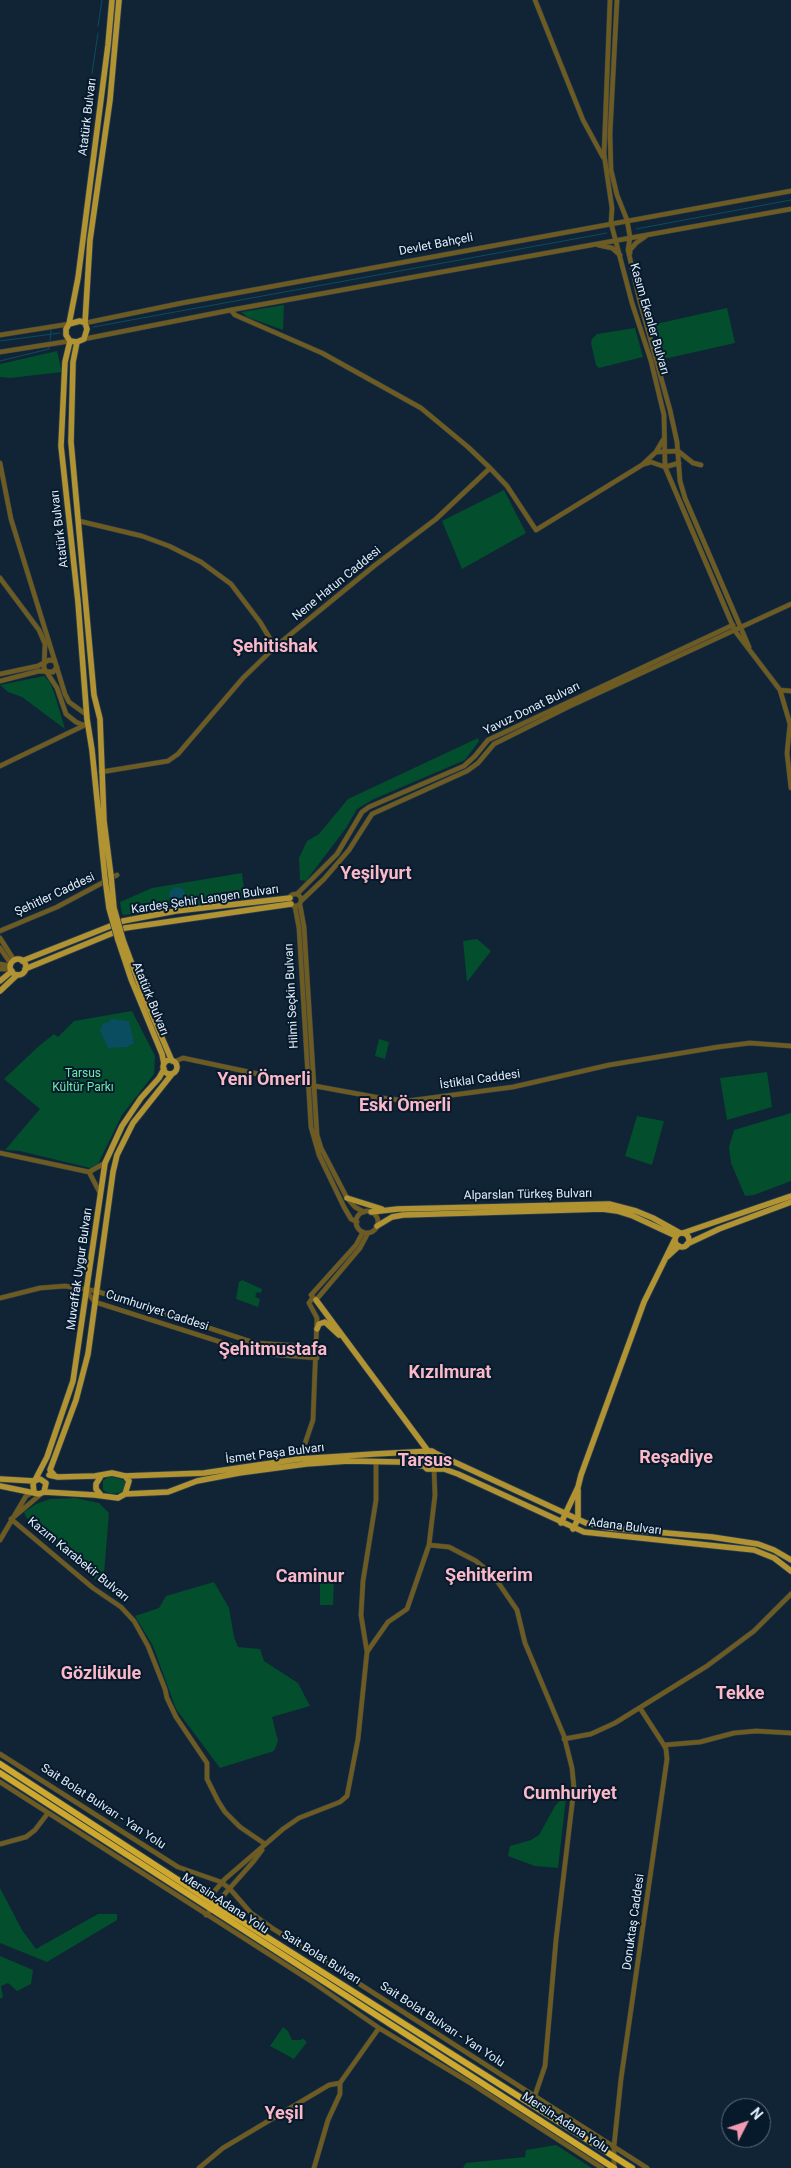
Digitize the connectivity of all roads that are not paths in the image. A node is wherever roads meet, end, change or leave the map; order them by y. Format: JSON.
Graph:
{"nodes":[{"id":1,"x":112,"y":0,"type":"edge"},
{"id":2,"x":119,"y":0,"type":"edge"},
{"id":3,"x":535,"y":0,"type":"edge"},
{"id":4,"x":610,"y":0,"type":"edge"},
{"id":5,"x":617,"y":0,"type":"edge"},
{"id":6,"x":604,"y":160,"type":"junction"},
{"id":7,"x":791,"y":191,"type":"edge"},
{"id":8,"x":791,"y":209,"type":"edge"},
{"id":9,"x":627,"y":220,"type":"junction"},
{"id":10,"x":612,"y":223,"type":"junction"},
{"id":11,"x":650,"y":234,"type":"junction"},
{"id":12,"x":630,"y":237,"type":"junction"},
{"id":13,"x":616,"y":240,"type":"junction"},
{"id":14,"x":591,"y":244,"type":"junction"},
{"id":15,"x":621,"y":256,"type":"junction"},
{"id":16,"x":630,"y":257,"type":"junction"},
{"id":17,"x":231,"y":310,"type":"junction"},
{"id":18,"x":85,"y":323,"type":"junction"},
{"id":19,"x":69,"y":324,"type":"junction"},
{"id":20,"x":0,"y":335,"type":"edge"},
{"id":21,"x":84,"y":339,"type":"junction"},
{"id":22,"x":70,"y":341,"type":"junction"},
{"id":23,"x":77,"y":342,"type":"junction"},
{"id":24,"x":0,"y":352,"type":"edge"},
{"id":25,"x":664,"y":437,"type":"junction"},
{"id":26,"x":678,"y":450,"type":"junction"},
{"id":27,"x":664,"y":451,"type":"junction"},
{"id":28,"x":656,"y":452,"type":"junction"},
{"id":29,"x":0,"y":463,"type":"edge"},
{"id":30,"x":679,"y":463,"type":"junction"},
{"id":31,"x":642,"y":464,"type":"junction"},
{"id":32,"x":700,"y":465,"type":"dead end"},
{"id":33,"x":490,"y":468,"type":"junction"},
{"id":34,"x":664,"y":468,"type":"junction"},
{"id":35,"x":79,"y":521,"type":"junction"},
{"id":36,"x":0,"y":578,"type":"edge"},
{"id":37,"x":791,"y":604,"type":"edge"},
{"id":38,"x":741,"y":626,"type":"junction"},
{"id":39,"x":734,"y":628,"type":"junction"},
{"id":40,"x":275,"y":648,"type":"junction"},
{"id":41,"x":753,"y":656,"type":"junction"},
{"id":42,"x":45,"y":662,"type":"junction"},
{"id":43,"x":55,"y":662,"type":"junction"},
{"id":44,"x":57,"y":667,"type":"junction"},
{"id":45,"x":47,"y":672,"type":"junction"},
{"id":46,"x":0,"y":674,"type":"edge"},
{"id":47,"x":0,"y":681,"type":"edge"},
{"id":48,"x":780,"y":690,"type":"junction"},
{"id":49,"x":791,"y":691,"type":"edge"},
{"id":50,"x":88,"y":715,"type":"junction"},
{"id":51,"x":99,"y":718,"type":"junction"},
{"id":52,"x":88,"y":723,"type":"junction"},
{"id":53,"x":0,"y":766,"type":"edge"},
{"id":54,"x":101,"y":772,"type":"junction"},
{"id":55,"x":791,"y":788,"type":"edge"},
{"id":56,"x":117,"y":875,"type":"dead end"},
{"id":57,"x":108,"y":877,"type":"junction"},
{"id":58,"x":295,"y":903,"type":"junction"},
{"id":59,"x":124,"y":925,"type":"junction"},
{"id":60,"x":0,"y":931,"type":"edge"},
{"id":61,"x":0,"y":938,"type":"edge"},
{"id":62,"x":120,"y":940,"type":"junction"},
{"id":63,"x":0,"y":948,"type":"edge"},
{"id":64,"x":22,"y":961,"type":"junction"},
{"id":65,"x":0,"y":964,"type":"edge"},
{"id":66,"x":12,"y":967,"type":"junction"},
{"id":67,"x":0,"y":969,"type":"edge"},
{"id":68,"x":25,"y":969,"type":"junction"},
{"id":69,"x":0,"y":981,"type":"edge"},
{"id":70,"x":0,"y":991,"type":"edge"},
{"id":71,"x":791,"y":1046,"type":"edge"},
{"id":72,"x":173,"y":1061,"type":"junction"},
{"id":73,"x":164,"y":1067,"type":"junction"},
{"id":74,"x":172,"y":1074,"type":"junction"},
{"id":75,"x":308,"y":1084,"type":"junction"},
{"id":76,"x":315,"y":1086,"type":"junction"},
{"id":77,"x":0,"y":1153,"type":"edge"},
{"id":78,"x":105,"y":1163,"type":"junction"},
{"id":79,"x":89,"y":1172,"type":"junction"},
{"id":80,"x":101,"y":1194,"type":"junction"},
{"id":81,"x":791,"y":1196,"type":"edge"},
{"id":82,"x":347,"y":1198,"type":"junction"},
{"id":83,"x":791,"y":1202,"type":"edge"},
{"id":84,"x":384,"y":1209,"type":"junction"},
{"id":85,"x":368,"y":1212,"type":"junction"},
{"id":86,"x":357,"y":1222,"type":"junction"},
{"id":87,"x":377,"y":1226,"type":"junction"},
{"id":88,"x":366,"y":1232,"type":"junction"},
{"id":89,"x":678,"y":1235,"type":"junction"},
{"id":90,"x":687,"y":1244,"type":"junction"},
{"id":91,"x":679,"y":1246,"type":"junction"},
{"id":92,"x":665,"y":1259,"type":"junction"},
{"id":93,"x":85,"y":1290,"type":"junction"},
{"id":94,"x":96,"y":1291,"type":"junction"},
{"id":95,"x":0,"y":1298,"type":"edge"},
{"id":96,"x":315,"y":1299,"type":"junction"},
{"id":97,"x":95,"y":1302,"type":"junction"},
{"id":98,"x":317,"y":1329,"type":"junction"},
{"id":99,"x":228,"y":1334,"type":"junction"},
{"id":100,"x":227,"y":1344,"type":"junction"},
{"id":101,"x":317,"y":1347,"type":"junction"},
{"id":102,"x":353,"y":1349,"type":"junction"},
{"id":103,"x":317,"y":1358,"type":"junction"},
{"id":104,"x":428,"y":1451,"type":"junction"},
{"id":105,"x":437,"y":1454,"type":"junction"},
{"id":106,"x":376,"y":1461,"type":"junction"},
{"id":107,"x":299,"y":1462,"type":"junction"},
{"id":108,"x":423,"y":1466,"type":"junction"},
{"id":109,"x":434,"y":1469,"type":"junction"},
{"id":110,"x":49,"y":1472,"type":"junction"},
{"id":111,"x":103,"y":1475,"type":"junction"},
{"id":112,"x":125,"y":1476,"type":"junction"},
{"id":113,"x":0,"y":1479,"type":"edge"},
{"id":114,"x":34,"y":1482,"type":"junction"},
{"id":115,"x":46,"y":1483,"type":"junction"},
{"id":116,"x":0,"y":1486,"type":"edge"},
{"id":117,"x":578,"y":1487,"type":"junction"},
{"id":118,"x":34,"y":1492,"type":"junction"},
{"id":119,"x":44,"y":1492,"type":"junction"},
{"id":120,"x":126,"y":1494,"type":"junction"},
{"id":121,"x":103,"y":1497,"type":"junction"},
{"id":122,"x":566,"y":1513,"type":"junction"},
{"id":123,"x":12,"y":1519,"type":"junction"},
{"id":124,"x":578,"y":1519,"type":"junction"},
{"id":125,"x":561,"y":1523,"type":"junction"},
{"id":126,"x":573,"y":1529,"type":"junction"},
{"id":127,"x":0,"y":1540,"type":"edge"},
{"id":128,"x":429,"y":1545,"type":"junction"},
{"id":129,"x":791,"y":1560,"type":"edge"},
{"id":130,"x":791,"y":1571,"type":"edge"},
{"id":131,"x":791,"y":1594,"type":"edge"},
{"id":132,"x":367,"y":1652,"type":"junction"},
{"id":133,"x":640,"y":1708,"type":"junction"},
{"id":134,"x":791,"y":1733,"type":"edge"},
{"id":135,"x":564,"y":1739,"type":"junction"},
{"id":136,"x":664,"y":1746,"type":"junction"},
{"id":137,"x":0,"y":1754,"type":"edge"},
{"id":138,"x":0,"y":1764,"type":"edge"},
{"id":139,"x":0,"y":1773,"type":"edge"},
{"id":140,"x":0,"y":1782,"type":"edge"},
{"id":141,"x":48,"y":1813,"type":"junction"},
{"id":142,"x":0,"y":1844,"type":"edge"},
{"id":143,"x":265,"y":1844,"type":"junction"},
{"id":144,"x":221,"y":1882,"type":"junction"},
{"id":145,"x":230,"y":1889,"type":"junction"},
{"id":146,"x":205,"y":1901,"type":"junction"},
{"id":147,"x":198,"y":1909,"type":"junction"},
{"id":148,"x":211,"y":1909,"type":"junction"},
{"id":149,"x":379,"y":2028,"type":"junction"},
{"id":150,"x":340,"y":2083,"type":"junction"},
{"id":151,"x":535,"y":2096,"type":"junction"},
{"id":152,"x":532,"y":2104,"type":"junction"},
{"id":153,"x":614,"y":2146,"type":"junction"},
{"id":154,"x":616,"y":2157,"type":"junction"},
{"id":155,"x":199,"y":2168,"type":"edge"},
{"id":156,"x":314,"y":2168,"type":"edge"},
{"id":157,"x":602,"y":2168,"type":"edge"},
{"id":158,"x":614,"y":2168,"type":"edge"},
{"id":159,"x":632,"y":2168,"type":"edge"},
{"id":160,"x":647,"y":2168,"type":"edge"}],
"edges":[{"from":1,"to":19,"type":"main road","name":"Atatürk Bulvarı"},
{"from":2,"to":18,"type":"main road","name":"Atatürk Bulvarı"},
{"from":3,"to":6,"type":"street"},
{"from":4,"to":6,"type":"street","name":"Kasım Ekenler Bulvarı"},
{"from":5,"to":9,"type":"street","name":"Kasım Ekenler Bulvarı"},
{"from":6,"to":10,"type":"street","name":"Kasım Ekenler Bulvarı"},
{"from":7,"to":9,"type":"street","name":"Devlet Bahçeli"},
{"from":8,"to":11,"type":"street"},
{"from":9,"to":10,"type":"street","name":"Devlet Bahçeli"},
{"from":9,"to":12,"type":"street","name":"Kasım Ekenler Bulvarı"},
{"from":10,"to":13,"type":"street","name":"Kasım Ekenler Bulvarı"},
{"from":10,"to":18,"type":"street","name":"Devlet Bahçeli"},
{"from":11,"to":12,"type":"street"},
{"from":11,"to":16,"type":"street"},
{"from":12,"to":13,"type":"street"},
{"from":12,"to":16,"type":"street","name":"Kasım Ekenler Bulvarı"},
{"from":13,"to":14,"type":"street"},
{"from":13,"to":15,"type":"street","name":"Kasım Ekenler Bulvarı"},
{"from":14,"to":15,"type":"street"},
{"from":14,"to":17,"type":"street"},
{"from":15,"to":25,"type":"street","name":"Kasım Ekenler Bulvarı"},
{"from":16,"to":26,"type":"street","name":"Kasım Ekenler Bulvarı"},
{"from":17,"to":21,"type":"street"},
{"from":17,"to":33,"type":"street"},
{"from":18,"to":19,"type":"main road"},
{"from":18,"to":21,"type":"main road"},
{"from":19,"to":20,"type":"street"},
{"from":19,"to":22,"type":"main road"},
{"from":21,"to":23,"type":"main road"},
{"from":22,"to":23,"type":"main road"},
{"from":22,"to":24,"type":"street"},
{"from":22,"to":50,"type":"main road","name":"Atatürk Bulvarı"},
{"from":23,"to":35,"type":"main road","name":"Atatürk Bulvarı"},
{"from":25,"to":27,"type":"street","name":"Kasım Ekenler Bulvarı"},
{"from":25,"to":28,"type":"street"},
{"from":26,"to":27,"type":"street"},
{"from":26,"to":30,"type":"street","name":"Kasım Ekenler Bulvarı"},
{"from":26,"to":32,"type":"street"},
{"from":27,"to":28,"type":"street"},
{"from":27,"to":34,"type":"street","name":"Kasım Ekenler Bulvarı"},
{"from":28,"to":31,"type":"street"},
{"from":29,"to":43,"type":"street"},
{"from":30,"to":34,"type":"street"},
{"from":30,"to":38,"type":"street","name":"Kasım Ekenler Bulvarı"},
{"from":31,"to":33,"type":"street"},
{"from":31,"to":34,"type":"street"},
{"from":33,"to":40,"type":"street","name":"Nene Hatun Caddesi"},
{"from":34,"to":39,"type":"street","name":"Kasım Ekenler Bulvarı"},
{"from":35,"to":40,"type":"street"},
{"from":35,"to":51,"type":"main road","name":"Atatürk Bulvarı"},
{"from":36,"to":42,"type":"street"},
{"from":37,"to":38,"type":"street"},
{"from":38,"to":39,"type":"street"},
{"from":38,"to":41,"type":"street","name":"Kasım Ekenler Bulvarı"},
{"from":39,"to":41,"type":"street","name":"Kasım Ekenler Bulvarı"},
{"from":39,"to":58,"type":"street","name":"Yavuz Donat Bulvarı"},
{"from":39,"to":58,"type":"street","name":"Yavuz Donat Bulvarı"},
{"from":40,"to":54,"type":"street","name":"Nene Hatun Caddesi"},
{"from":41,"to":48,"type":"street"},
{"from":42,"to":43,"type":"street"},
{"from":42,"to":45,"type":"street"},
{"from":42,"to":46,"type":"street"},
{"from":43,"to":44,"type":"street"},
{"from":44,"to":45,"type":"street"},
{"from":44,"to":50,"type":"street"},
{"from":45,"to":47,"type":"street"},
{"from":45,"to":52,"type":"street"},
{"from":48,"to":49,"type":"street"},
{"from":48,"to":55,"type":"street"},
{"from":50,"to":51,"type":"main road"},
{"from":50,"to":52,"type":"main road","name":"Atatürk Bulvarı"},
{"from":51,"to":52,"type":"main road"},
{"from":51,"to":54,"type":"main road","name":"Atatürk Bulvarı"},
{"from":52,"to":53,"type":"street"},
{"from":52,"to":57,"type":"main road"},
{"from":54,"to":57,"type":"main road","name":"Atatürk Bulvarı"},
{"from":56,"to":60,"type":"street","name":"Şehitler Caddesi"},
{"from":57,"to":62,"type":"main road","bridge":true},
{"from":58,"to":59,"type":"main road","name":"Kardeş Şehir Langen Bulvarı"},
{"from":58,"to":59,"type":"main road","name":"Kardeş Şehir Langen Bulvarı"},
{"from":58,"to":75,"type":"street","name":"Hilmi Seçkin Bulvarı"},
{"from":58,"to":76,"type":"street","name":"Hilmi Seçkin Bulvarı"},
{"from":59,"to":64,"type":"main road"},
{"from":59,"to":68,"type":"main road"},
{"from":61,"to":66,"type":"street"},
{"from":62,"to":72,"type":"main road","name":"Atatürk Bulvarı"},
{"from":62,"to":73,"type":"main road","name":"Atatürk Bulvarı"},
{"from":63,"to":66,"type":"street"},
{"from":64,"to":66,"type":"main road"},
{"from":64,"to":68,"type":"main road"},
{"from":65,"to":66,"type":"street"},
{"from":66,"to":67,"type":"street"},
{"from":66,"to":68,"type":"main road"},
{"from":66,"to":69,"type":"main road"},
{"from":66,"to":70,"type":"main road"},
{"from":71,"to":76,"type":"street","name":"İstiklal Caddesi"},
{"from":72,"to":73,"type":"main road"},
{"from":72,"to":74,"type":"main road"},
{"from":72,"to":75,"type":"street","name":"İstiklal Caddesi"},
{"from":73,"to":74,"type":"main road"},
{"from":73,"to":78,"type":"main road","name":"Muvaffak Uygur Bulvarı"},
{"from":74,"to":94,"type":"main road","name":"Muvaffak Uygur Bulvarı"},
{"from":75,"to":76,"type":"street","name":"İstiklal Caddesi"},
{"from":75,"to":86,"type":"street","name":"Hilmi Seçkin Bulvarı"},
{"from":76,"to":82,"type":"street","name":"Hilmi Seçkin Bulvarı"},
{"from":77,"to":79,"type":"street"},
{"from":78,"to":79,"type":"street"},
{"from":78,"to":80,"type":"main road","name":"Muvaffak Uygur Bulvarı"},
{"from":79,"to":80,"type":"street"},
{"from":80,"to":93,"type":"main road","name":"Muvaffak Uygur Bulvarı"},
{"from":81,"to":89,"type":"main road"},
{"from":82,"to":84,"type":"main road"},
{"from":82,"to":85,"type":"street","name":"Hilmi Seçkin Bulvarı"},
{"from":83,"to":90,"type":"main road"},
{"from":84,"to":85,"type":"main road","name":"Alparslan Türkeş Bulvarı"},
{"from":84,"to":89,"type":"main road","name":"Alparslan Türkeş Bulvarı"},
{"from":85,"to":86,"type":"street"},
{"from":85,"to":87,"type":"street"},
{"from":86,"to":88,"type":"street"},
{"from":87,"to":88,"type":"street"},
{"from":87,"to":89,"type":"main road","name":"Alparslan Türkeş Bulvarı"},
{"from":88,"to":96,"type":"street"},
{"from":89,"to":90,"type":"main road"},
{"from":89,"to":91,"type":"main road"},
{"from":89,"to":92,"type":"main road"},
{"from":90,"to":91,"type":"main road"},
{"from":91,"to":92,"type":"main road"},
{"from":92,"to":117,"type":"main road"},
{"from":93,"to":94,"type":"street","name":"Cumhuriyet Caddesi"},
{"from":93,"to":95,"type":"street","name":"Cumhuriyet Caddesi"},
{"from":93,"to":97,"type":"street","name":"Cumhuriyet Caddesi"},
{"from":93,"to":114,"type":"main road","name":"Muvaffak Uygur Bulvarı"},
{"from":94,"to":97,"type":"main road","name":"Muvaffak Uygur Bulvarı"},
{"from":94,"to":99,"type":"street","name":"Cumhuriyet Caddesi"},
{"from":96,"to":98,"type":"street"},
{"from":96,"to":102,"type":"main road"},
{"from":97,"to":100,"type":"street","name":"Cumhuriyet Caddesi"},
{"from":97,"to":110,"type":"main road","name":"Muvaffak Uygur Bulvarı"},
{"from":98,"to":101,"type":"street"},
{"from":98,"to":102,"type":"main road"},
{"from":99,"to":100,"type":"street"},
{"from":99,"to":101,"type":"street","name":"Cumhuriyet Caddesi"},
{"from":100,"to":103,"type":"street","name":"Cumhuriyet Caddesi"},
{"from":101,"to":103,"type":"street"},
{"from":102,"to":104,"type":"main road"},
{"from":103,"to":107,"type":"street"},
{"from":104,"to":105,"type":"main road"},
{"from":104,"to":107,"type":"main road","name":"İsmet Paşa Bulvarı"},
{"from":104,"to":108,"type":"main road"},
{"from":105,"to":109,"type":"main road"},
{"from":105,"to":122,"type":"main road","name":"Adana Bulvarı"},
{"from":106,"to":107,"type":"main road"},
{"from":106,"to":108,"type":"main road"},
{"from":106,"to":132,"type":"street"},
{"from":107,"to":112,"type":"main road","name":"İsmet Paşa Bulvarı"},
{"from":107,"to":120,"type":"main road"},
{"from":108,"to":109,"type":"main road"},
{"from":109,"to":125,"type":"main road","name":"Adana Bulvarı"},
{"from":109,"to":128,"type":"street"},
{"from":110,"to":111,"type":"main road","name":"İsmet Paşa Bulvarı"},
{"from":110,"to":115,"type":"main road","name":"Muvaffak Uygur Bulvarı"},
{"from":111,"to":112,"type":"main road","name":"İsmet Paşa Bulvarı"},
{"from":111,"to":121,"type":"main road"},
{"from":112,"to":120,"type":"main road"},
{"from":113,"to":114,"type":"main road"},
{"from":114,"to":115,"type":"main road"},
{"from":114,"to":118,"type":"main road"},
{"from":115,"to":119,"type":"main road"},
{"from":116,"to":118,"type":"main road"},
{"from":117,"to":122,"type":"main road"},
{"from":117,"to":124,"type":"main road"},
{"from":118,"to":119,"type":"main road"},
{"from":118,"to":123,"type":"street"},
{"from":119,"to":121,"type":"main road"},
{"from":119,"to":123,"type":"street"},
{"from":120,"to":121,"type":"main road"},
{"from":122,"to":124,"type":"main road","name":"Adana Bulvarı"},
{"from":122,"to":125,"type":"main road"},
{"from":123,"to":127,"type":"street"},
{"from":123,"to":143,"type":"street","name":"Kazım Karabekir Bulvarı"},
{"from":124,"to":126,"type":"main road"},
{"from":124,"to":129,"type":"main road","name":"Adana Bulvarı"},
{"from":125,"to":126,"type":"main road","name":"Adana Bulvarı"},
{"from":126,"to":130,"type":"main road","name":"Adana Bulvarı"},
{"from":128,"to":132,"type":"street"},
{"from":128,"to":135,"type":"street"},
{"from":131,"to":133,"type":"street"},
{"from":132,"to":143,"type":"street"},
{"from":133,"to":135,"type":"street"},
{"from":133,"to":136,"type":"street","name":"Donuktaş Caddesi"},
{"from":134,"to":136,"type":"street"},
{"from":135,"to":151,"type":"street"},
{"from":136,"to":153,"type":"street","name":"Donuktaş Caddesi"},
{"from":137,"to":144,"type":"street","name":"Sait Bolat Bulvarı - Yan Yolu"},
{"from":138,"to":146,"type":"highway"},
{"from":139,"to":146,"type":"highway","name":"Mersin-Adana Yolu"},
{"from":140,"to":141,"type":"street"},
{"from":141,"to":142,"type":"street"},
{"from":141,"to":147,"type":"street"},
{"from":143,"to":144,"type":"street"},
{"from":143,"to":145,"type":"street"},
{"from":144,"to":145,"type":"street","name":"Sait Bolat Bulvarı - Yan Yolu"},
{"from":144,"to":146,"type":"street"},
{"from":145,"to":148,"type":"street"},
{"from":145,"to":151,"type":"street","name":"Sait Bolat Bulvarı - Yan Yolu"},
{"from":146,"to":147,"type":"street"},
{"from":146,"to":148,"type":"highway","name":"Mersin-Adana Yolu"},
{"from":147,"to":148,"type":"street"},
{"from":148,"to":149,"type":"street"},
{"from":148,"to":152,"type":"highway","name":"Sait Bolat Bulvarı"},
{"from":148,"to":158,"type":"highway","name":"Mersin-Adana Yolu"},
{"from":149,"to":150,"type":"street"},
{"from":149,"to":157,"type":"street"},
{"from":150,"to":155,"type":"street"},
{"from":150,"to":156,"type":"street"},
{"from":151,"to":152,"type":"street"},
{"from":151,"to":153,"type":"street","name":"Sait Bolat Bulvarı - Yan Yolu"},
{"from":152,"to":154,"type":"highway","name":"Sait Bolat Bulvarı"},
{"from":153,"to":154,"type":"street","name":"Donuktaş Caddesi"},
{"from":153,"to":160,"type":"street","name":"Sait Bolat Bulvarı - Yan Yolu"},
{"from":154,"to":158,"type":"street"},
{"from":154,"to":159,"type":"highway","name":"Sait Bolat Bulvarı"}]}
